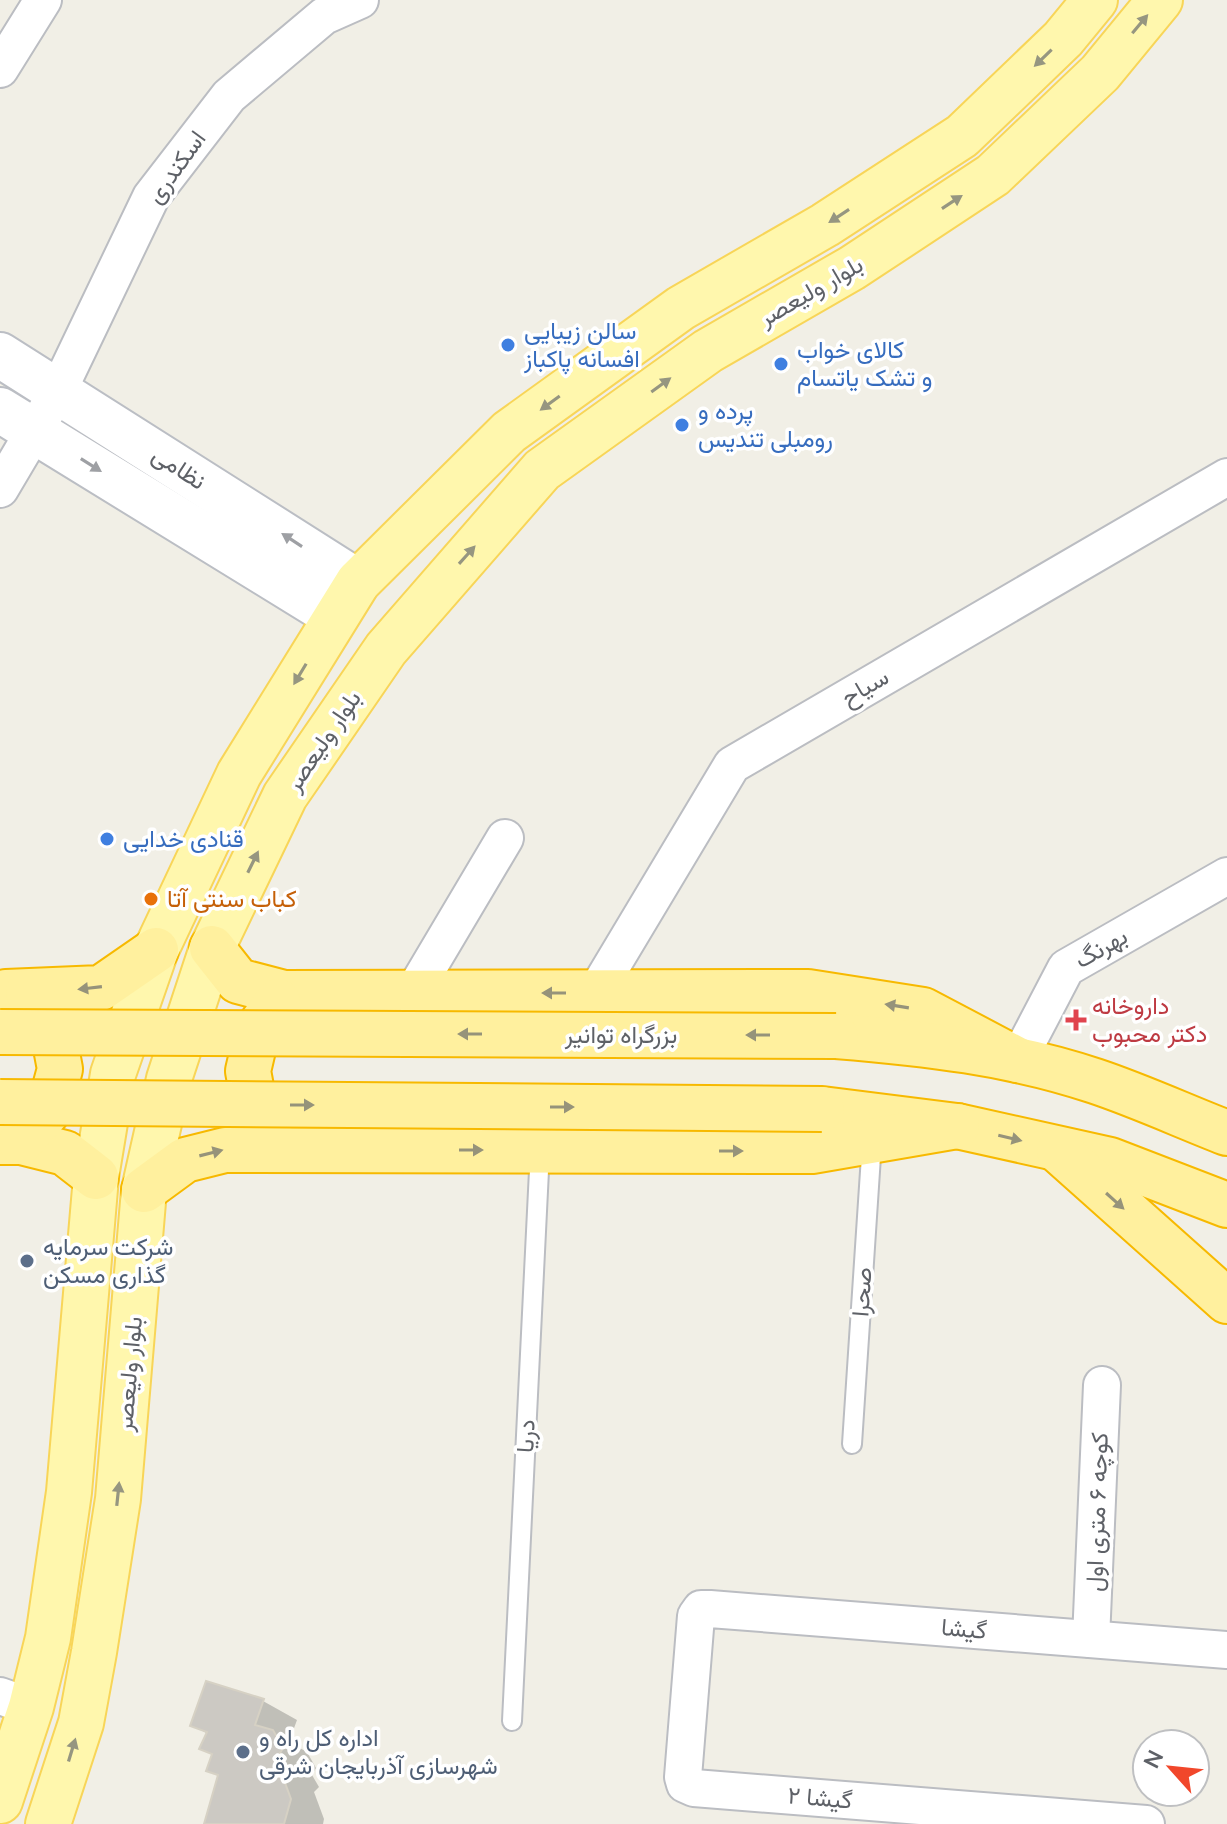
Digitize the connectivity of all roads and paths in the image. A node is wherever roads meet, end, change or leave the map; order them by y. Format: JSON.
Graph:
{"nodes":[{"id":1,"x":43,"y":0,"type":"edge"},
{"id":2,"x":360,"y":0,"type":"edge"},
{"id":3,"x":1095,"y":0,"type":"edge"},
{"id":4,"x":1160,"y":0,"type":"edge"},
{"id":5,"x":0,"y":69,"type":"edge"},
{"id":6,"x":0,"y":355,"type":"edge"},
{"id":7,"x":592,"y":372,"type":"junction"},
{"id":8,"x":58,"y":391,"type":"junction"},
{"id":9,"x":625,"y":410,"type":"junction"},
{"id":10,"x":17,"y":420,"type":"edge"},
{"id":11,"x":1227,"y":477,"type":"edge"},
{"id":12,"x":0,"y":489,"type":"edge"},
{"id":13,"x":347,"y":599,"type":"junction"},
{"id":14,"x":505,"y":838,"type":"dead end"},
{"id":15,"x":1227,"y":876,"type":"edge"},
{"id":16,"x":212,"y":948,"type":"junction"},
{"id":17,"x":156,"y":950,"type":"junction"},
{"id":18,"x":14,"y":992,"type":"edge"},
{"id":19,"x":596,"y":992,"type":"junction"},
{"id":20,"x":284,"y":993,"type":"junction"},
{"id":21,"x":413,"y":993,"type":"junction"},
{"id":22,"x":0,"y":1032,"type":"edge"},
{"id":23,"x":1018,"y":1060,"type":"junction"},
{"id":24,"x":1094,"y":1081,"type":"junction"},
{"id":25,"x":0,"y":1102,"type":"edge"},
{"id":26,"x":1227,"y":1104,"type":"edge"},
{"id":27,"x":957,"y":1126,"type":"junction"},
{"id":28,"x":1227,"y":1133,"type":"edge"},
{"id":29,"x":872,"y":1141,"type":"junction"},
{"id":30,"x":11,"y":1142,"type":"edge"},
{"id":31,"x":1057,"y":1149,"type":"junction"},
{"id":32,"x":279,"y":1150,"type":"junction"},
{"id":33,"x":540,"y":1150,"type":"junction"},
{"id":34,"x":96,"y":1177,"type":"junction"},
{"id":35,"x":144,"y":1190,"type":"junction"},
{"id":36,"x":1227,"y":1205,"type":"edge"},
{"id":37,"x":1227,"y":1301,"type":"edge"},
{"id":38,"x":1102,"y":1385,"type":"dead end"},
{"id":39,"x":852,"y":1444,"type":"dead end"},
{"id":40,"x":1091,"y":1639,"type":"junction"},
{"id":41,"x":1227,"y":1650,"type":"edge"},
{"id":42,"x":15,"y":1701,"type":"edge"},
{"id":43,"x":512,"y":1721,"type":"dead end"},
{"id":44,"x":685,"y":1784,"type":"joint"},
{"id":45,"x":0,"y":1801,"type":"edge"},
{"id":46,"x":48,"y":1824,"type":"edge"},
{"id":47,"x":1146,"y":1824,"type":"edge"}],
"edges":[{"from":1,"to":5,"type":"street"},
{"from":2,"to":8,"type":"street","name":"اسکندری"},
{"from":3,"to":7,"type":"main road","name":"بلوار ولیعصر","one_way":true},
{"from":9,"to":4,"type":"main road","name":"بلوار ولیعصر","one_way":true},
{"from":6,"to":8,"type":"main road","name":"نظامی"},
{"from":7,"to":9,"type":"main road"},
{"from":7,"to":13,"type":"main road","name":"بلوار ولیعصر","one_way":true},
{"from":8,"to":10,"type":"street","name":"اسکندری"},
{"from":13,"to":8,"type":"main road","name":"نظامی","one_way":true},
{"from":16,"to":9,"type":"main road","name":"بلوار ولیعصر","one_way":true},
{"from":10,"to":12,"type":"street","name":"اسکندری"},
{"from":10,"to":13,"type":"main road","name":"نظامی","one_way":true},
{"from":11,"to":19,"type":"street","name":"سیاح"},
{"from":13,"to":17,"type":"main road","name":"بلوار ولیعصر","one_way":true},
{"from":14,"to":21,"type":"street"},
{"from":15,"to":23,"type":"street","name":"بهرنگ"},
{"from":16,"to":20,"type":"highway"},
{"from":16,"to":35,"type":"main road","name":"بلوار ولیعصر"},
{"from":17,"to":18,"type":"highway","one_way":true},
{"from":17,"to":34,"type":"main road","name":"بلوار ولیعصر"},
{"from":18,"to":30,"type":"highway"},
{"from":19,"to":21,"type":"highway","one_way":true},
{"from":23,"to":19,"type":"highway","one_way":true},
{"from":20,"to":21,"type":"highway"},
{"from":20,"to":32,"type":"highway"},
{"from":23,"to":22,"type":"highway","name":"بزرگراه توانیر","one_way":true,"bridge":true},
{"from":23,"to":24,"type":"highway","name":"بزرگراه توانیر"},
{"from":24,"to":26,"type":"highway"},
{"from":24,"to":28,"type":"highway","name":"بزرگراه توانیر"},
{"from":25,"to":27,"type":"highway","one_way":true,"bridge":true},
{"from":27,"to":29,"type":"highway"},
{"from":27,"to":31,"type":"highway","one_way":true},
{"from":33,"to":29,"type":"highway","one_way":true},
{"from":29,"to":39,"type":"lane","name":"صحرا"},
{"from":30,"to":34,"type":"highway"},
{"from":31,"to":36,"type":"highway"},
{"from":31,"to":37,"type":"highway","one_way":true},
{"from":32,"to":33,"type":"highway","one_way":true},
{"from":35,"to":32,"type":"highway","one_way":true},
{"from":33,"to":43,"type":"lane","name":"دریا"},
{"from":34,"to":42,"type":"main road","name":"بلوار ولیعصر"},
{"from":46,"to":35,"type":"main road","name":"بلوار ولیعصر","one_way":true},
{"from":38,"to":40,"type":"street","name":"کوچه ۶ متری اول"},
{"from":40,"to":41,"type":"street","name":"گیشا"},
{"from":40,"to":44,"type":"street","name":"گیشا"},
{"from":42,"to":45,"type":"main road","name":"بلوار ولیعصر"},
{"from":44,"to":47,"type":"street","name":"گیشا ۲"}]}
